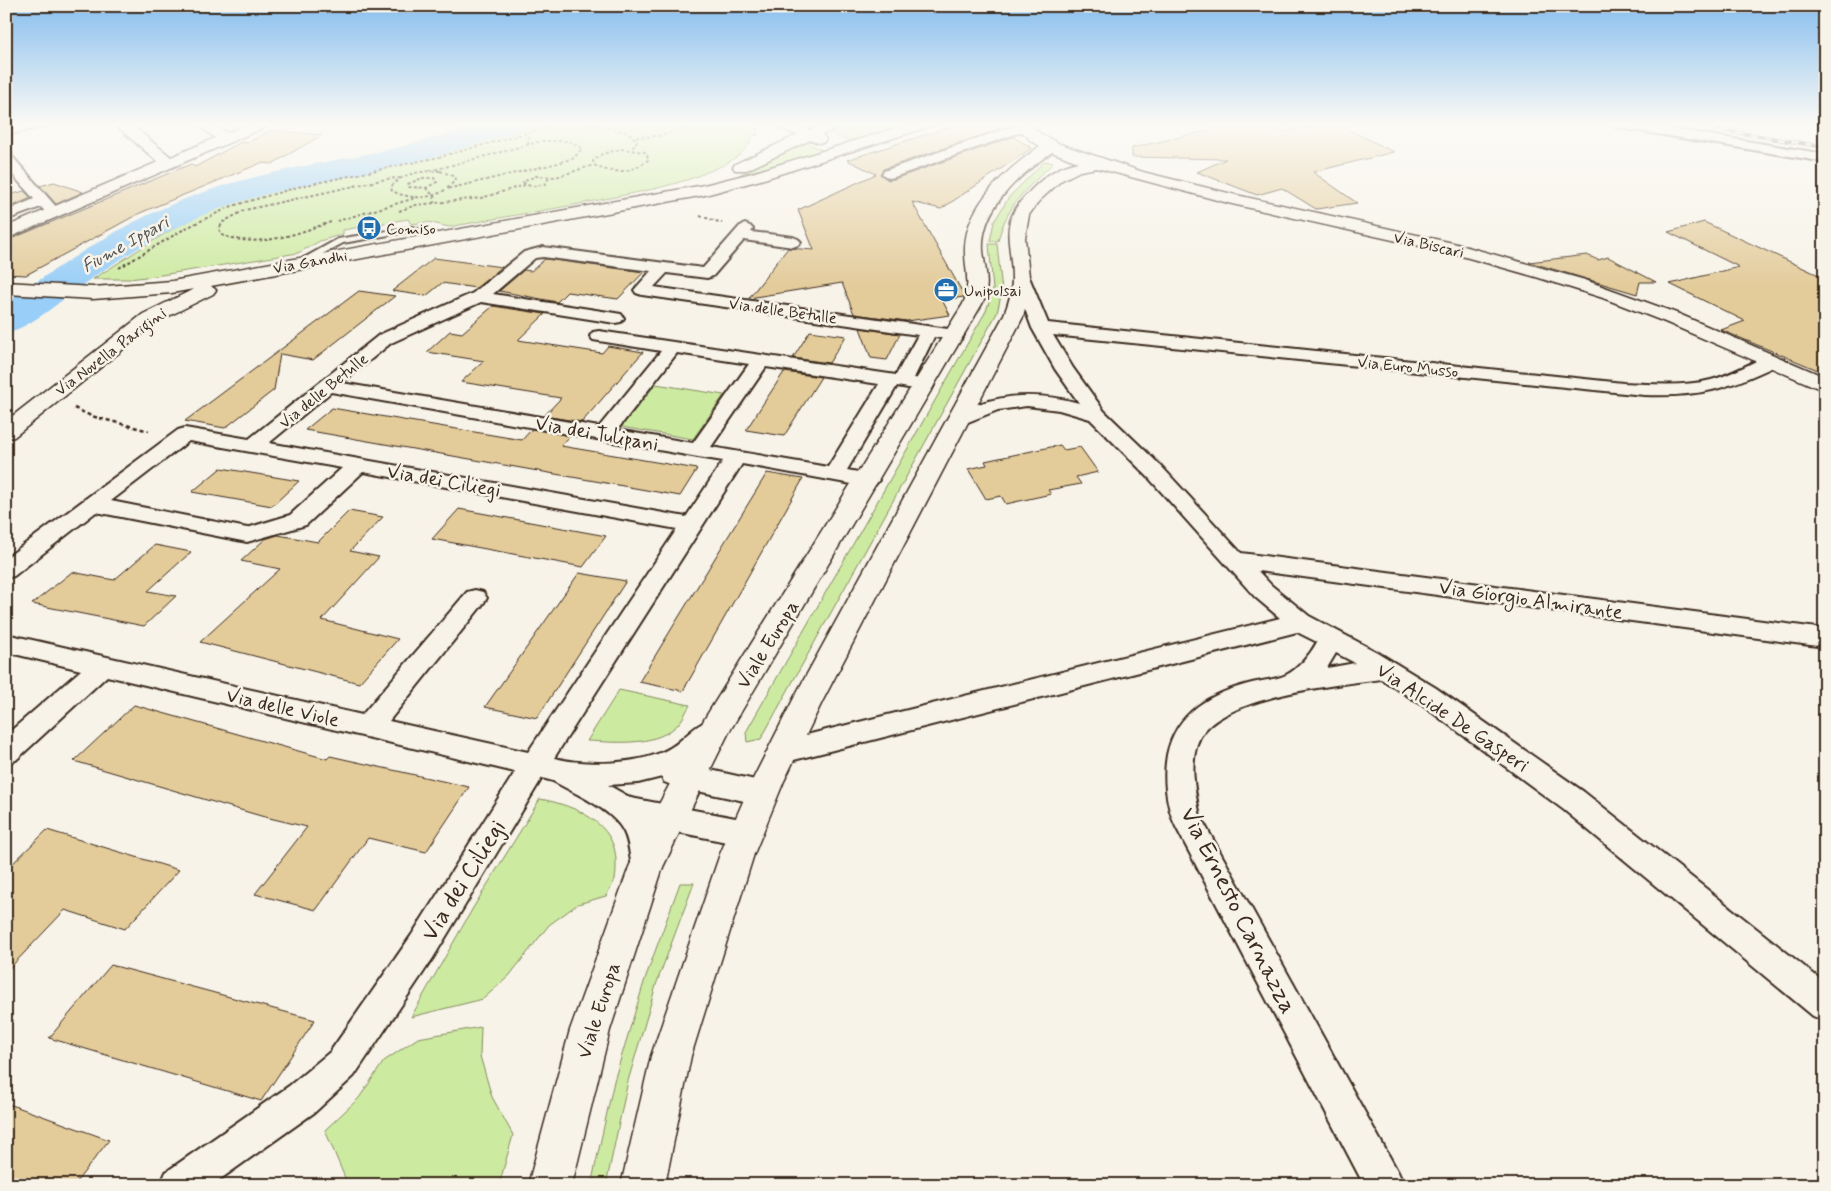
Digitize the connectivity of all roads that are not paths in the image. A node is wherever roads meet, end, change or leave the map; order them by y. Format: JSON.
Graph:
{"nodes":[{"id":1,"x":24,"y":179,"type":"edge"},
{"id":2,"x":126,"y":179,"type":"edge"},
{"id":3,"x":715,"y":179,"type":"edge"},
{"id":4,"x":747,"y":179,"type":"edge"},
{"id":5,"x":1011,"y":179,"type":"edge"},
{"id":6,"x":1042,"y":179,"type":"edge"},
{"id":7,"x":1157,"y":179,"type":"edge"},
{"id":8,"x":672,"y":196,"type":"junction"},
{"id":9,"x":48,"y":207,"type":"junction"},
{"id":10,"x":6,"y":216,"type":"edge"},
{"id":11,"x":6,"y":228,"type":"edge"},
{"id":12,"x":6,"y":234,"type":"edge"},
{"id":13,"x":793,"y":242,"type":"dead end"},
{"id":14,"x":662,"y":267,"type":"junction"},
{"id":15,"x":250,"y":272,"type":"junction"},
{"id":16,"x":1021,"y":277,"type":"junction"},
{"id":17,"x":172,"y":287,"type":"junction"},
{"id":18,"x":6,"y":288,"type":"edge"},
{"id":19,"x":642,"y":290,"type":"junction"},
{"id":20,"x":93,"y":293,"type":"junction"},
{"id":21,"x":479,"y":297,"type":"junction"},
{"id":22,"x":127,"y":318,"type":"junction"},
{"id":23,"x":150,"y":318,"type":"junction"},
{"id":24,"x":616,"y":318,"type":"junction"},
{"id":25,"x":1041,"y":328,"type":"junction"},
{"id":26,"x":942,"y":333,"type":"junction"},
{"id":27,"x":674,"y":347,"type":"junction"},
{"id":28,"x":761,"y":360,"type":"junction"},
{"id":29,"x":1771,"y":361,"type":"junction"},
{"id":30,"x":906,"y":382,"type":"junction"},
{"id":31,"x":1825,"y":385,"type":"edge"},
{"id":32,"x":326,"y":386,"type":"junction"},
{"id":33,"x":6,"y":413,"type":"edge"},
{"id":34,"x":1097,"y":415,"type":"junction"},
{"id":35,"x":958,"y":420,"type":"junction"},
{"id":36,"x":6,"y":432,"type":"edge"},
{"id":37,"x":604,"y":434,"type":"junction"},
{"id":38,"x":253,"y":446,"type":"junction"},
{"id":39,"x":698,"y":450,"type":"junction"},
{"id":40,"x":736,"y":457,"type":"junction"},
{"id":41,"x":358,"y":465,"type":"junction"},
{"id":42,"x":834,"y":474,"type":"junction"},
{"id":43,"x":868,"y":480,"type":"junction"},
{"id":44,"x":91,"y":504,"type":"junction"},
{"id":45,"x":693,"y":525,"type":"junction"},
{"id":46,"x":1237,"y":560,"type":"junction"},
{"id":47,"x":6,"y":570,"type":"edge"},
{"id":48,"x":476,"y":598,"type":"dead end"},
{"id":49,"x":1300,"y":622,"type":"junction"},
{"id":50,"x":1825,"y":638,"type":"edge"},
{"id":51,"x":1331,"y":639,"type":"junction"},
{"id":52,"x":6,"y":643,"type":"edge"},
{"id":53,"x":103,"y":665,"type":"junction"},
{"id":54,"x":1384,"y":669,"type":"junction"},
{"id":55,"x":1291,"y":685,"type":"junction"},
{"id":56,"x":368,"y":727,"type":"junction"},
{"id":57,"x":716,"y":727,"type":"junction"},
{"id":58,"x":6,"y":752,"type":"edge"},
{"id":59,"x":782,"y":752,"type":"junction"},
{"id":60,"x":547,"y":768,"type":"junction"},
{"id":61,"x":651,"y":769,"type":"junction"},
{"id":62,"x":688,"y":778,"type":"junction"},
{"id":63,"x":763,"y":793,"type":"junction"},
{"id":64,"x":625,"y":810,"type":"junction"},
{"id":65,"x":669,"y":818,"type":"junction"},
{"id":66,"x":746,"y":833,"type":"junction"},
{"id":67,"x":646,"y":867,"type":"junction"},
{"id":68,"x":1825,"y":1004,"type":"edge"},
{"id":69,"x":179,"y":1185,"type":"edge"},
{"id":70,"x":550,"y":1185,"type":"edge"},
{"id":71,"x":643,"y":1185,"type":"edge"},
{"id":72,"x":1385,"y":1185,"type":"edge"}],
"edges":[{"from":1,"to":9,"type":"street"},
{"from":2,"to":9,"type":"street"},
{"from":3,"to":8,"type":"street"},
{"from":4,"to":8,"type":"street"},
{"from":5,"to":26,"type":"street","name":"Viale Europa"},
{"from":6,"to":16,"type":"street"},
{"from":7,"to":29,"type":"street","name":"Via Biscari"},
{"from":8,"to":15,"type":"street","name":"Via Gandhi"},
{"from":9,"to":10,"type":"street"},
{"from":9,"to":11,"type":"street"},
{"from":9,"to":12,"type":"street"},
{"from":13,"to":14,"type":"street","name":"Via delle Betulle"},
{"from":14,"to":19,"type":"street"},
{"from":14,"to":21,"type":"street","name":"Via delle Betulle"},
{"from":15,"to":17,"type":"street","name":"Via Gandhi"},
{"from":15,"to":23,"type":"street","name":"Via Novella Parigini"},
{"from":16,"to":25,"type":"street","name":"Via Alcide De Gasperi"},
{"from":16,"to":35,"type":"street"},
{"from":17,"to":20,"type":"street","name":"Via Gandhi"},
{"from":17,"to":22,"type":"street"},
{"from":17,"to":23,"type":"street"},
{"from":18,"to":20,"type":"street","name":"Via Gandhi"},
{"from":19,"to":24,"type":"street"},
{"from":19,"to":26,"type":"street","name":"Via delle Betulle"},
{"from":20,"to":22,"type":"street","name":"Via Novella Parigini"},
{"from":21,"to":24,"type":"street"},
{"from":21,"to":32,"type":"street","name":"Via delle Betulle"},
{"from":22,"to":33,"type":"street","name":"Via Novella Parigini"},
{"from":23,"to":36,"type":"street","name":"Via Novella Parigini"},
{"from":24,"to":27,"type":"street"},
{"from":25,"to":29,"type":"street","name":"Via Euro Musso"},
{"from":25,"to":34,"type":"street","name":"Via Alcide De Gasperi"},
{"from":26,"to":30,"type":"street","name":"Viale Europa"},
{"from":27,"to":28,"type":"street"},
{"from":27,"to":37,"type":"street"},
{"from":28,"to":30,"type":"street"},
{"from":28,"to":39,"type":"street"},
{"from":29,"to":31,"type":"street","name":"Via Biscari"},
{"from":30,"to":42,"type":"street"},
{"from":30,"to":43,"type":"street","name":"Viale Europa"},
{"from":32,"to":37,"type":"street","name":"Via dei Tulipani"},
{"from":32,"to":38,"type":"street","name":"Via delle Betulle"},
{"from":34,"to":35,"type":"street"},
{"from":34,"to":46,"type":"street","name":"Via Alcide De Gasperi"},
{"from":35,"to":59,"type":"street"},
{"from":37,"to":39,"type":"street","name":"Via dei Tulipani"},
{"from":38,"to":41,"type":"street","name":"Via dei Ciliegi"},
{"from":38,"to":44,"type":"street"},
{"from":39,"to":40,"type":"street","name":"Via dei Tulipani"},
{"from":40,"to":42,"type":"street","name":"Via dei Tulipani"},
{"from":40,"to":45,"type":"street","name":"Via dei Ciliegi"},
{"from":41,"to":44,"type":"street"},
{"from":41,"to":45,"type":"street","name":"Via dei Ciliegi"},
{"from":42,"to":43,"type":"street","name":"Via dei Tulipani"},
{"from":43,"to":57,"type":"street","name":"Viale Europa"},
{"from":44,"to":47,"type":"street"},
{"from":45,"to":60,"type":"street","name":"Via dei Ciliegi"},
{"from":46,"to":49,"type":"street","name":"Via Alcide De Gasperi"},
{"from":46,"to":50,"type":"street","name":"Via Giorgio Almirante"},
{"from":48,"to":56,"type":"street"},
{"from":49,"to":51,"type":"street","name":"Via Alcide De Gasperi"},
{"from":49,"to":59,"type":"street"},
{"from":51,"to":54,"type":"street","name":"Via Alcide De Gasperi"},
{"from":51,"to":55,"type":"street"},
{"from":52,"to":53,"type":"street","name":"Via delle Viole"},
{"from":53,"to":56,"type":"street","name":"Via delle Viole"},
{"from":53,"to":58,"type":"street"},
{"from":54,"to":55,"type":"street","name":"Via Ernesto Carnazza"},
{"from":54,"to":68,"type":"street","name":"Via Alcide De Gasperi"},
{"from":55,"to":72,"type":"street","name":"Via Ernesto Carnazza"},
{"from":56,"to":60,"type":"street","name":"Via delle Viole"},
{"from":57,"to":61,"type":"street"},
{"from":57,"to":62,"type":"street","name":"Viale Europa"},
{"from":59,"to":63,"type":"street"},
{"from":60,"to":61,"type":"street"},
{"from":60,"to":64,"type":"street"},
{"from":60,"to":69,"type":"street","name":"Via dei Ciliegi"},
{"from":61,"to":62,"type":"street"},
{"from":62,"to":63,"type":"street"},
{"from":62,"to":65,"type":"street","name":"Viale Europa"},
{"from":63,"to":66,"type":"street"},
{"from":64,"to":65,"type":"street"},
{"from":64,"to":67,"type":"street"},
{"from":65,"to":66,"type":"street"},
{"from":65,"to":67,"type":"street","name":"Viale Europa"},
{"from":66,"to":71,"type":"street"},
{"from":67,"to":70,"type":"street","name":"Viale Europa"}]}
